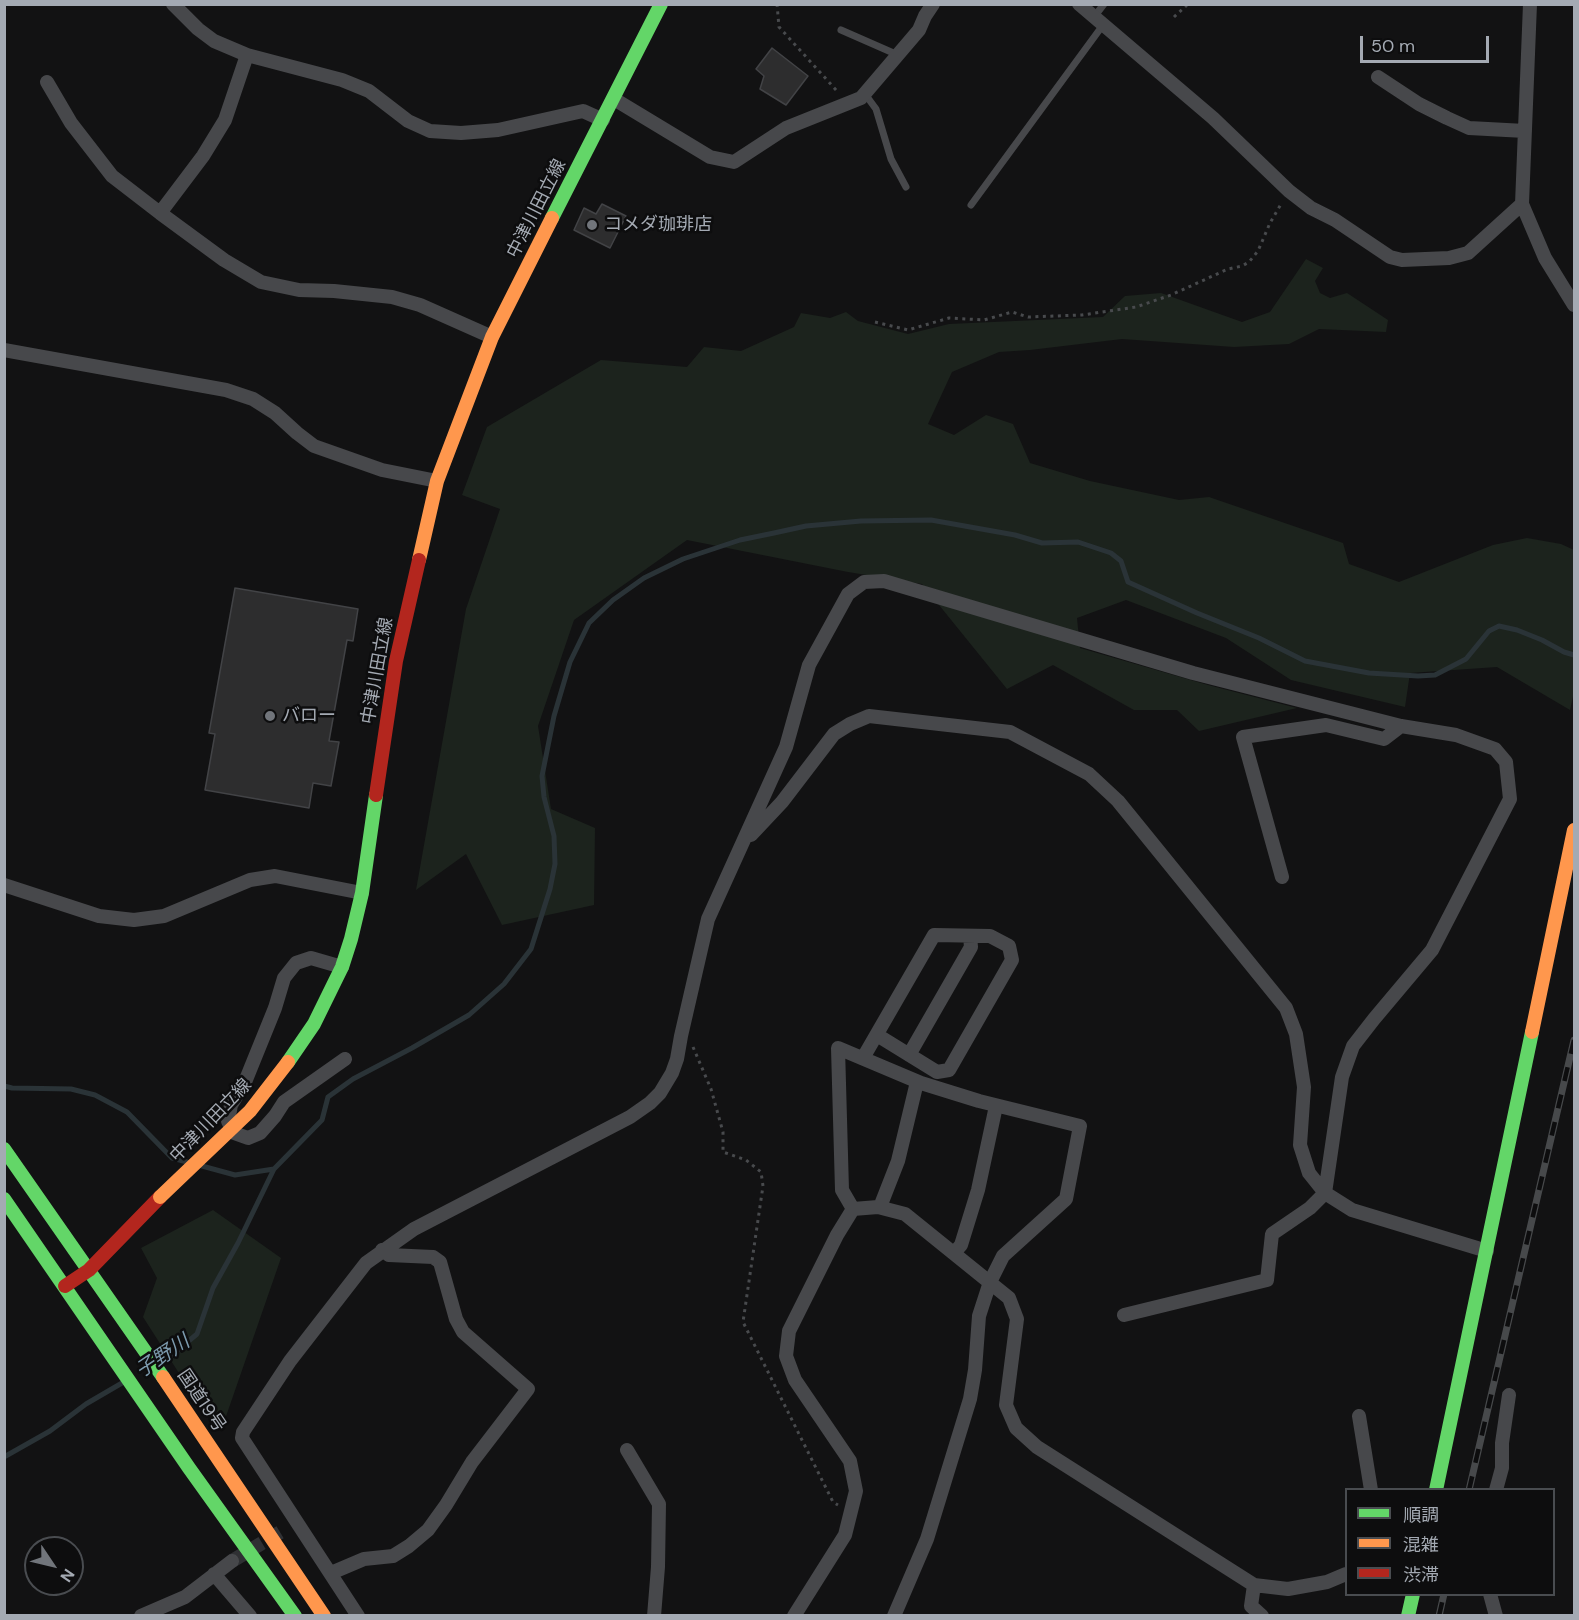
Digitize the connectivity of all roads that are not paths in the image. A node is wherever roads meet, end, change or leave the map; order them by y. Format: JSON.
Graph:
{"nodes":[{"id":1,"x":173,"y":4,"type":"edge"},
{"id":2,"x":661,"y":4,"type":"edge"},
{"id":3,"x":933,"y":4,"type":"edge"},
{"id":4,"x":1079,"y":4,"type":"edge"},
{"id":5,"x":1104,"y":4,"type":"edge"},
{"id":6,"x":1530,"y":4,"type":"edge"},
{"id":7,"x":1099,"y":21,"type":"junction"},
{"id":8,"x":841,"y":30,"type":"dead end"},
{"id":9,"x":247,"y":55,"type":"junction"},
{"id":10,"x":898,"y":55,"type":"junction"},
{"id":11,"x":1378,"y":77,"type":"dead end"},
{"id":12,"x":47,"y":82,"type":"dead end"},
{"id":13,"x":865,"y":94,"type":"junction"},
{"id":14,"x":614,"y":99,"type":"junction"},
{"id":15,"x":603,"y":120,"type":"junction"},
{"id":16,"x":1525,"y":130,"type":"junction"},
{"id":17,"x":906,"y":187,"type":"dead end"},
{"id":18,"x":1522,"y":204,"type":"junction"},
{"id":19,"x":971,"y":205,"type":"dead end"},
{"id":20,"x":160,"y":213,"type":"junction"},
{"id":21,"x":1575,"y":305,"type":"edge"},
{"id":22,"x":492,"y":337,"type":"junction"},
{"id":23,"x":4,"y":350,"type":"edge"},
{"id":24,"x":437,"y":481,"type":"junction"},
{"id":25,"x":1401,"y":726,"type":"junction"},
{"id":26,"x":1575,"y":830,"type":"edge"},
{"id":27,"x":744,"y":843,"type":"junction"},
{"id":28,"x":1282,"y":878,"type":"dead end"},
{"id":29,"x":4,"y":885,"type":"edge"},
{"id":30,"x":362,"y":893,"type":"junction"},
{"id":31,"x":970,"y":936,"type":"junction"},
{"id":32,"x":342,"y":968,"type":"junction"},
{"id":33,"x":877,"y":1035,"type":"junction"},
{"id":34,"x":909,"y":1055,"type":"junction"},
{"id":35,"x":863,"y":1058,"type":"junction"},
{"id":36,"x":345,"y":1059,"type":"dead end"},
{"id":37,"x":918,"y":1082,"type":"junction"},
{"id":38,"x":996,"y":1106,"type":"junction"},
{"id":39,"x":4,"y":1149,"type":"edge"},
{"id":40,"x":1325,"y":1193,"type":"junction"},
{"id":41,"x":4,"y":1199,"type":"edge"},
{"id":42,"x":880,"y":1207,"type":"junction"},
{"id":43,"x":853,"y":1209,"type":"junction"},
{"id":44,"x":382,"y":1250,"type":"junction"},
{"id":45,"x":1487,"y":1251,"type":"junction"},
{"id":46,"x":954,"y":1253,"type":"junction"},
{"id":47,"x":89,"y":1270,"type":"junction"},
{"id":48,"x":990,"y":1282,"type":"junction"},
{"id":49,"x":65,"y":1286,"type":"junction"},
{"id":50,"x":1124,"y":1315,"type":"dead end"},
{"id":51,"x":1509,"y":1395,"type":"dead end"},
{"id":52,"x":1359,"y":1416,"type":"dead end"},
{"id":53,"x":627,"y":1450,"type":"dead end"},
{"id":54,"x":1371,"y":1488,"type":"edge"},
{"id":55,"x":1436,"y":1488,"type":"edge"},
{"id":56,"x":1497,"y":1488,"type":"edge"},
{"id":57,"x":232,"y":1561,"type":"tunnel mouth"},
{"id":58,"x":331,"y":1573,"type":"junction"},
{"id":59,"x":214,"y":1574,"type":"junction"},
{"id":60,"x":1345,"y":1575,"type":"edge"},
{"id":61,"x":1254,"y":1585,"type":"junction"},
{"id":62,"x":1413,"y":1596,"type":"edge"},
{"id":63,"x":1491,"y":1596,"type":"edge"},
{"id":64,"x":141,"y":1616,"type":"edge"},
{"id":65,"x":250,"y":1616,"type":"edge"},
{"id":66,"x":295,"y":1616,"type":"edge"},
{"id":67,"x":324,"y":1616,"type":"edge"},
{"id":68,"x":358,"y":1616,"type":"edge"},
{"id":69,"x":654,"y":1616,"type":"edge"},
{"id":70,"x":795,"y":1616,"type":"edge"},
{"id":71,"x":894,"y":1616,"type":"edge"},
{"id":72,"x":1262,"y":1616,"type":"edge"},
{"id":73,"x":1408,"y":1616,"type":"edge"},
{"id":74,"x":1496,"y":1616,"type":"edge"}],
"edges":[{"from":1,"to":9,"type":"street"},
{"from":2,"to":14,"type":"main road","name":"中津川田立線"},
{"from":3,"to":10,"type":"street"},
{"from":4,"to":7,"type":"street"},
{"from":5,"to":7,"type":"lane"},
{"from":6,"to":16,"type":"street"},
{"from":7,"to":18,"type":"street"},
{"from":7,"to":19,"type":"lane"},
{"from":8,"to":10,"type":"lane"},
{"from":9,"to":15,"type":"street"},
{"from":9,"to":20,"type":"street"},
{"from":10,"to":13,"type":"street"},
{"from":11,"to":16,"type":"street"},
{"from":12,"to":20,"type":"street"},
{"from":13,"to":14,"type":"street"},
{"from":13,"to":17,"type":"lane"},
{"from":14,"to":15,"type":"main road","name":"中津川田立線"},
{"from":15,"to":22,"type":"main road","name":"中津川田立線"},
{"from":16,"to":18,"type":"street"},
{"from":18,"to":21,"type":"street"},
{"from":20,"to":22,"type":"street"},
{"from":22,"to":24,"type":"main road","name":"中津川田立線"},
{"from":23,"to":24,"type":"street"},
{"from":24,"to":30,"type":"main road","name":"中津川田立線"},
{"from":25,"to":27,"type":"street"},
{"from":25,"to":28,"type":"street"},
{"from":25,"to":40,"type":"street"},
{"from":26,"to":45,"type":"main road"},
{"from":27,"to":40,"type":"street"},
{"from":27,"to":44,"type":"street"},
{"from":29,"to":30,"type":"street"},
{"from":30,"to":32,"type":"main road","name":"中津川田立線"},
{"from":31,"to":33,"type":"street"},
{"from":31,"to":34,"type":"street"},
{"from":31,"to":34,"type":"street"},
{"from":32,"to":36,"type":"street"},
{"from":32,"to":47,"type":"main road","name":"中津川田立線","bridge":true},
{"from":33,"to":34,"type":"street"},
{"from":33,"to":35,"type":"street"},
{"from":35,"to":37,"type":"street"},
{"from":35,"to":43,"type":"street"},
{"from":37,"to":38,"type":"street"},
{"from":37,"to":42,"type":"street"},
{"from":38,"to":46,"type":"street"},
{"from":38,"to":48,"type":"street"},
{"from":39,"to":47,"type":"main road","name":"国道19号"},
{"from":40,"to":45,"type":"street"},
{"from":40,"to":50,"type":"street"},
{"from":41,"to":49,"type":"main road"},
{"from":42,"to":43,"type":"street"},
{"from":42,"to":46,"type":"street"},
{"from":43,"to":70,"type":"street"},
{"from":44,"to":58,"type":"street"},
{"from":44,"to":58,"type":"street"},
{"from":45,"to":55,"type":"main road"},
{"from":46,"to":48,"type":"street"},
{"from":47,"to":49,"type":"main road","name":"中津川田立線"},
{"from":47,"to":67,"type":"main road","name":"国道19号"},
{"from":48,"to":61,"type":"street"},
{"from":48,"to":71,"type":"street"},
{"from":49,"to":66,"type":"main road"},
{"from":51,"to":56,"type":"street"},
{"from":52,"to":54,"type":"street"},
{"from":53,"to":69,"type":"street"},
{"from":57,"to":59,"type":"street"},
{"from":58,"to":68,"type":"street"},
{"from":59,"to":64,"type":"street"},
{"from":59,"to":65,"type":"street"},
{"from":60,"to":61,"type":"street"},
{"from":61,"to":72,"type":"street"},
{"from":62,"to":73,"type":"main road"},
{"from":63,"to":74,"type":"street"}]}
